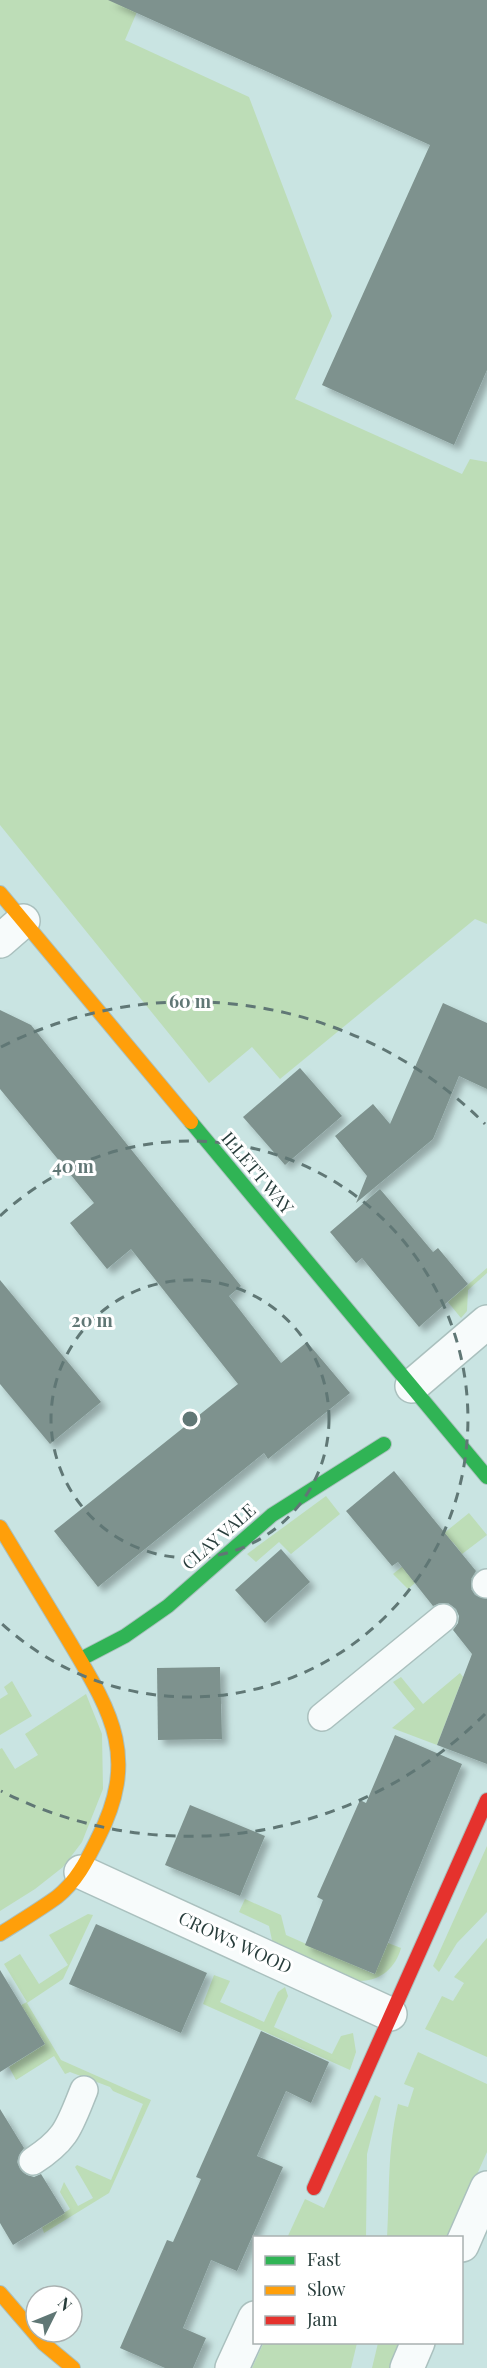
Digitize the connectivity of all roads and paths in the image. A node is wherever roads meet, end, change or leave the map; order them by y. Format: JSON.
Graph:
{"nodes":[{"id":1,"x":0,"y":893,"type":"edge"},
{"id":2,"x":12,"y":931,"type":"edge"},
{"id":3,"x":487,"y":1322,"type":"edge"},
{"id":4,"x":412,"y":1386,"type":"junction"},
{"id":5,"x":384,"y":1444,"type":"dead end"},
{"id":6,"x":487,"y":1477,"type":"edge"},
{"id":7,"x":0,"y":1527,"type":"edge"},
{"id":8,"x":443,"y":1618,"type":"dead end"},
{"id":9,"x":81,"y":1659,"type":"junction"},
{"id":10,"x":322,"y":1717,"type":"dead end"},
{"id":11,"x":487,"y":1800,"type":"edge"},
{"id":12,"x":81,"y":1872,"type":"junction"},
{"id":13,"x":0,"y":1934,"type":"edge"},
{"id":14,"x":390,"y":2014,"type":"junction"},
{"id":15,"x":84,"y":2090,"type":"dead end"},
{"id":16,"x":33,"y":2162,"type":"dead end"},
{"id":17,"x":314,"y":2188,"type":"dead end"},
{"id":18,"x":487,"y":2188,"type":"edge"},
{"id":19,"x":463,"y":2243,"type":"edge"},
{"id":20,"x":0,"y":2293,"type":"edge"},
{"id":21,"x":253,"y":2322,"type":"edge"},
{"id":22,"x":418,"y":2344,"type":"edge"},
{"id":23,"x":73,"y":2368,"type":"edge"},
{"id":24,"x":232,"y":2368,"type":"edge"},
{"id":25,"x":407,"y":2368,"type":"edge"}],
"edges":[{"from":1,"to":2,"type":"street","name":"ILLETT WAY"},
{"from":2,"to":4,"type":"street","name":"ILLETT WAY"},
{"from":3,"to":4,"type":"street"},
{"from":4,"to":6,"type":"street","name":"ILLETT WAY"},
{"from":5,"to":9,"type":"street","name":"CLAY VALE"},
{"from":7,"to":9,"type":"street"},
{"from":8,"to":10,"type":"lane"},
{"from":9,"to":12,"type":"street"},
{"from":11,"to":14,"type":"street"},
{"from":12,"to":13,"type":"street"},
{"from":12,"to":14,"type":"street","name":"CROWS WOOD"},
{"from":14,"to":17,"type":"street"},
{"from":15,"to":16,"type":"lane"},
{"from":18,"to":19,"type":"street"},
{"from":20,"to":23,"type":"street"},
{"from":21,"to":24,"type":"street"},
{"from":22,"to":25,"type":"street"}]}
